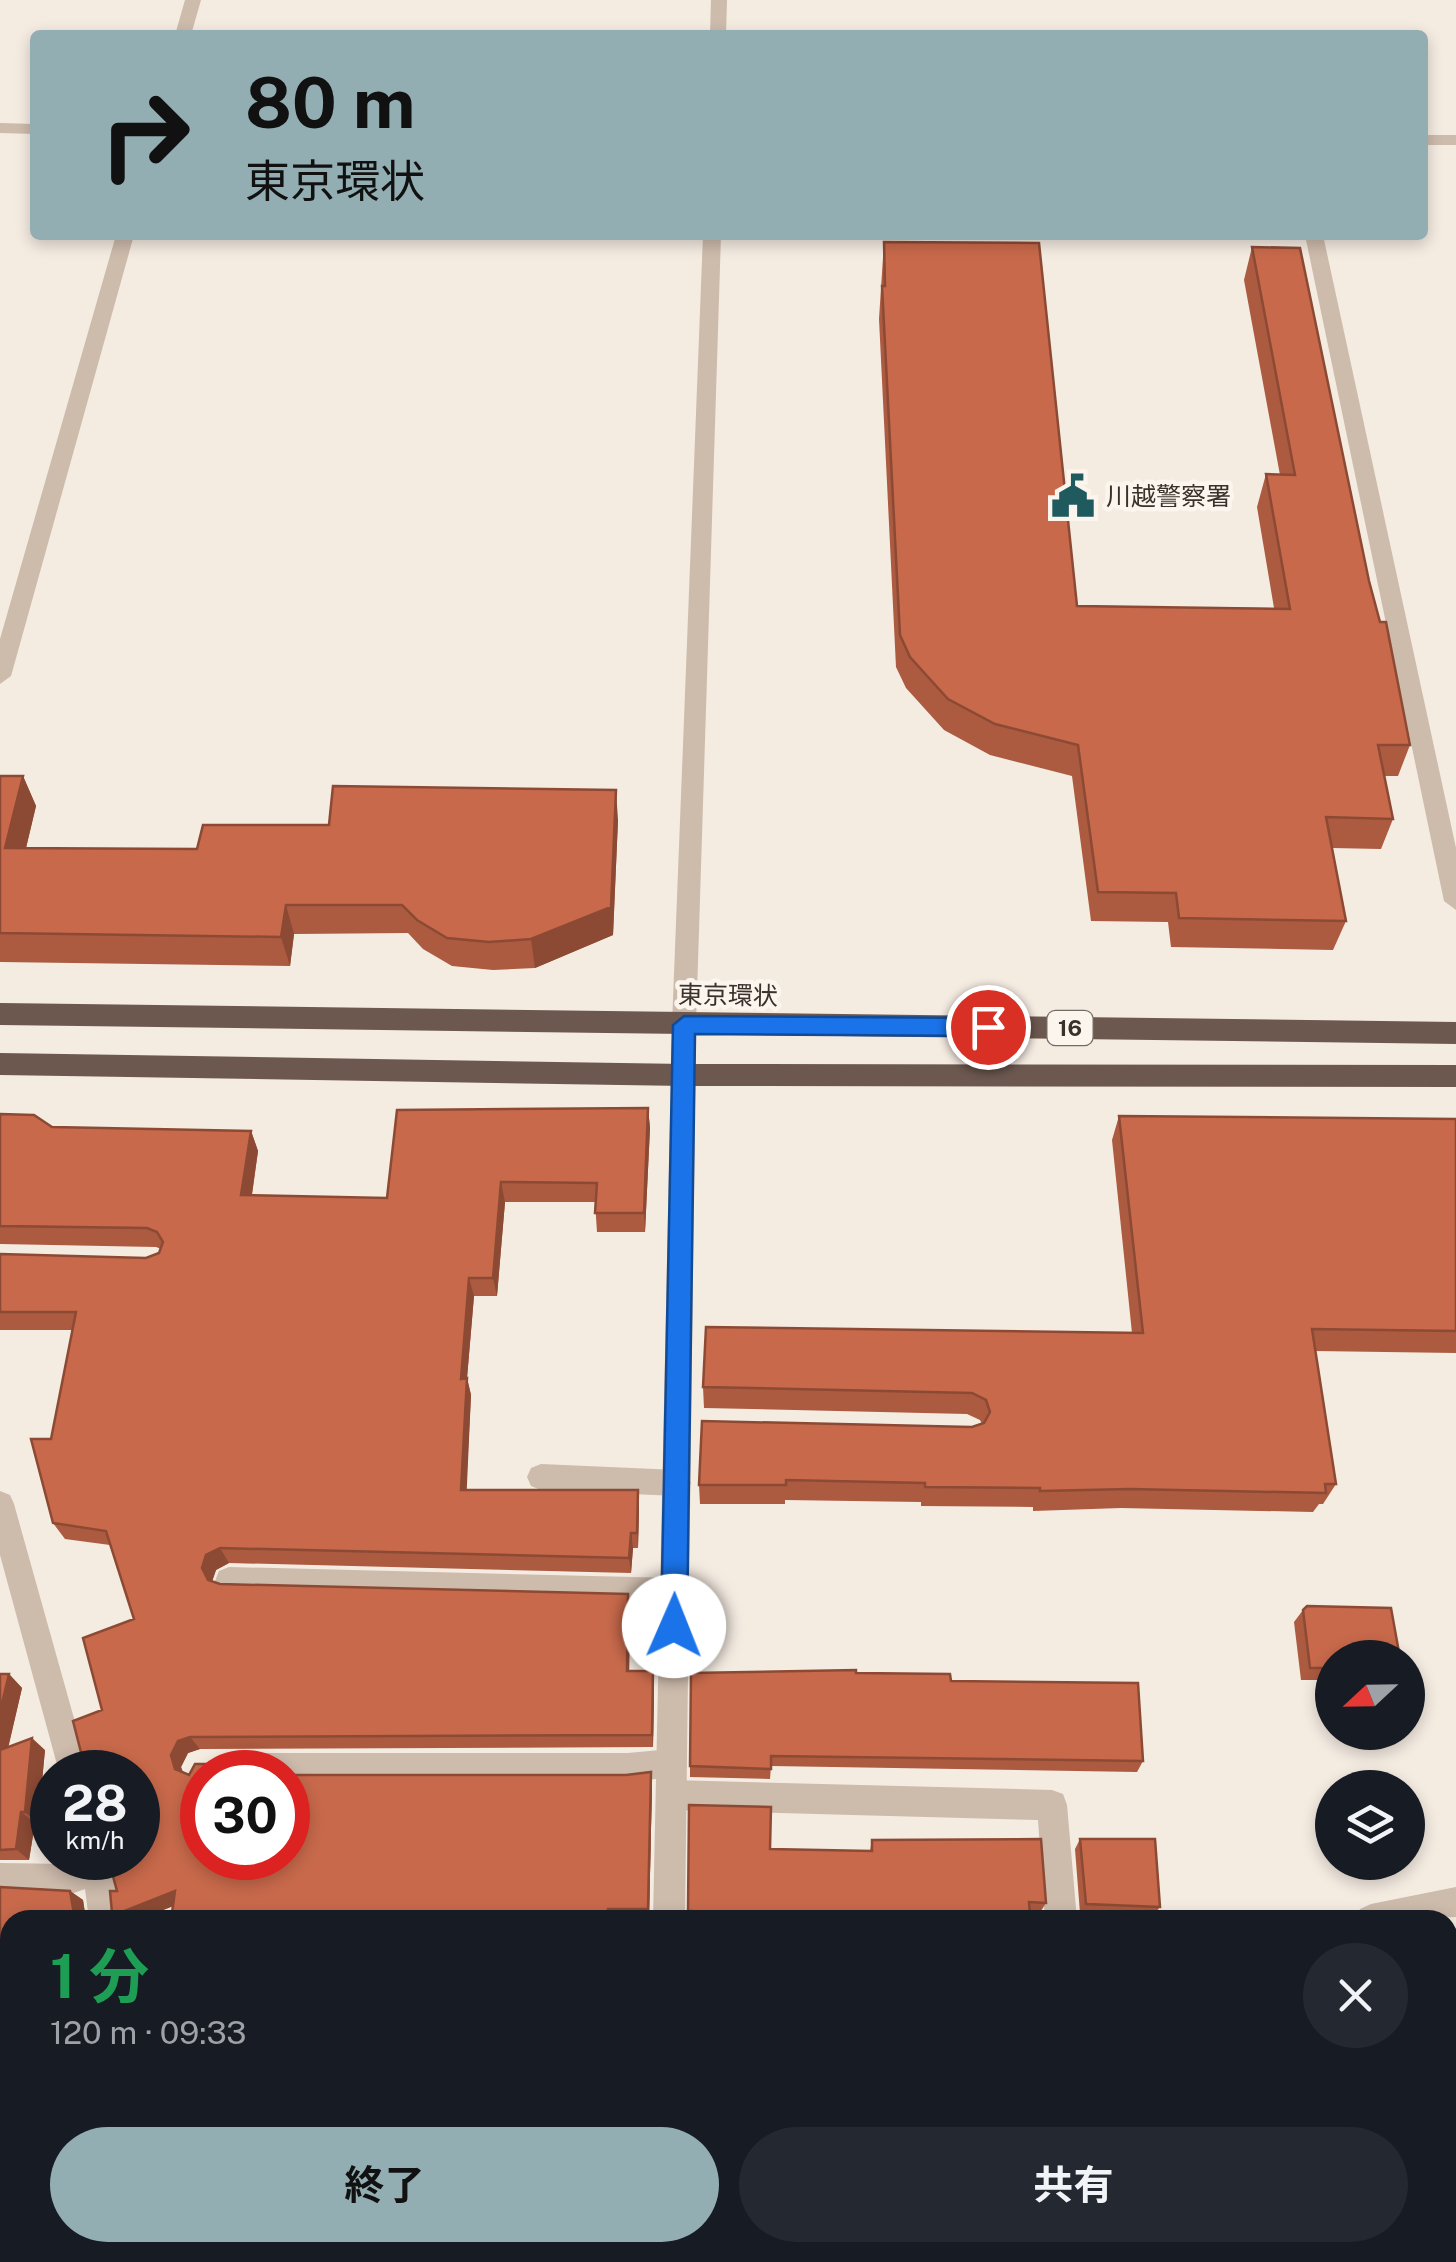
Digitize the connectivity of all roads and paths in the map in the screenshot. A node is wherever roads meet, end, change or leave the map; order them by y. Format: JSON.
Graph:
{"nodes":[{"id":1,"x":192,"y":0,"type":"edge"},
{"id":2,"x":719,"y":0,"type":"edge"},
{"id":3,"x":183,"y":30,"type":"edge"},
{"id":4,"x":718,"y":30,"type":"edge"},
{"id":5,"x":0,"y":128,"type":"edge"},
{"id":6,"x":30,"y":129,"type":"edge"},
{"id":7,"x":1428,"y":140,"type":"edge"},
{"id":8,"x":1456,"y":140,"type":"edge"},
{"id":9,"x":125,"y":240,"type":"edge"},
{"id":10,"x":712,"y":240,"type":"edge"},
{"id":11,"x":1315,"y":240,"type":"edge"},
{"id":12,"x":0,"y":676,"type":"edge"},
{"id":13,"x":1456,"y":901,"type":"edge"},
{"id":14,"x":0,"y":1014,"type":"edge"},
{"id":15,"x":684,"y":1025,"type":"junction"},
{"id":16,"x":1456,"y":1033,"type":"edge"},
{"id":17,"x":0,"y":1064,"type":"edge"},
{"id":18,"x":685,"y":1075,"type":"junction"},
{"id":19,"x":1456,"y":1076,"type":"edge"},
{"id":20,"x":540,"y":1477,"type":"dead end"},
{"id":21,"x":677,"y":1484,"type":"junction"},
{"id":22,"x":0,"y":1504,"type":"edge"},
{"id":23,"x":229,"y":1581,"type":"edge"},
{"id":24,"x":675,"y":1592,"type":"junction"},
{"id":25,"x":68,"y":1750,"type":"edge"},
{"id":26,"x":310,"y":1768,"type":"edge"},
{"id":27,"x":671,"y":1779,"type":"junction"},
{"id":28,"x":0,"y":1878,"type":"edge"},
{"id":29,"x":30,"y":1878,"type":"edge"},
{"id":30,"x":100,"y":1880,"type":"edge"},
{"id":31,"x":1456,"y":1902,"type":"edge"},
{"id":32,"x":104,"y":1910,"type":"edge"},
{"id":33,"x":669,"y":1910,"type":"edge"},
{"id":34,"x":1059,"y":1910,"type":"edge"},
{"id":35,"x":1418,"y":1910,"type":"edge"}],
"edges":[{"from":1,"to":3,"type":"street"},
{"from":2,"to":4,"type":"street"},
{"from":5,"to":6,"type":"street"},
{"from":7,"to":8,"type":"street"},
{"from":9,"to":12,"type":"street"},
{"from":10,"to":15,"type":"street"},
{"from":11,"to":13,"type":"street"},
{"from":14,"to":15,"type":"highway","name":"東京環状","number":"16"},
{"from":15,"to":16,"type":"highway","name":"東京環状","number":"16"},
{"from":15,"to":18,"type":"street"},
{"from":17,"to":18,"type":"highway","number":"16"},
{"from":18,"to":19,"type":"highway","number":"16"},
{"from":18,"to":21,"type":"street"},
{"from":20,"to":21,"type":"street"},
{"from":21,"to":24,"type":"street"},
{"from":22,"to":25,"type":"street"},
{"from":23,"to":24,"type":"street"},
{"from":24,"to":27,"type":"street"},
{"from":26,"to":27,"type":"street"},
{"from":27,"to":33,"type":"street"},
{"from":27,"to":34,"type":"street"},
{"from":28,"to":29,"type":"street"},
{"from":30,"to":32,"type":"street"},
{"from":31,"to":35,"type":"street"}]}
